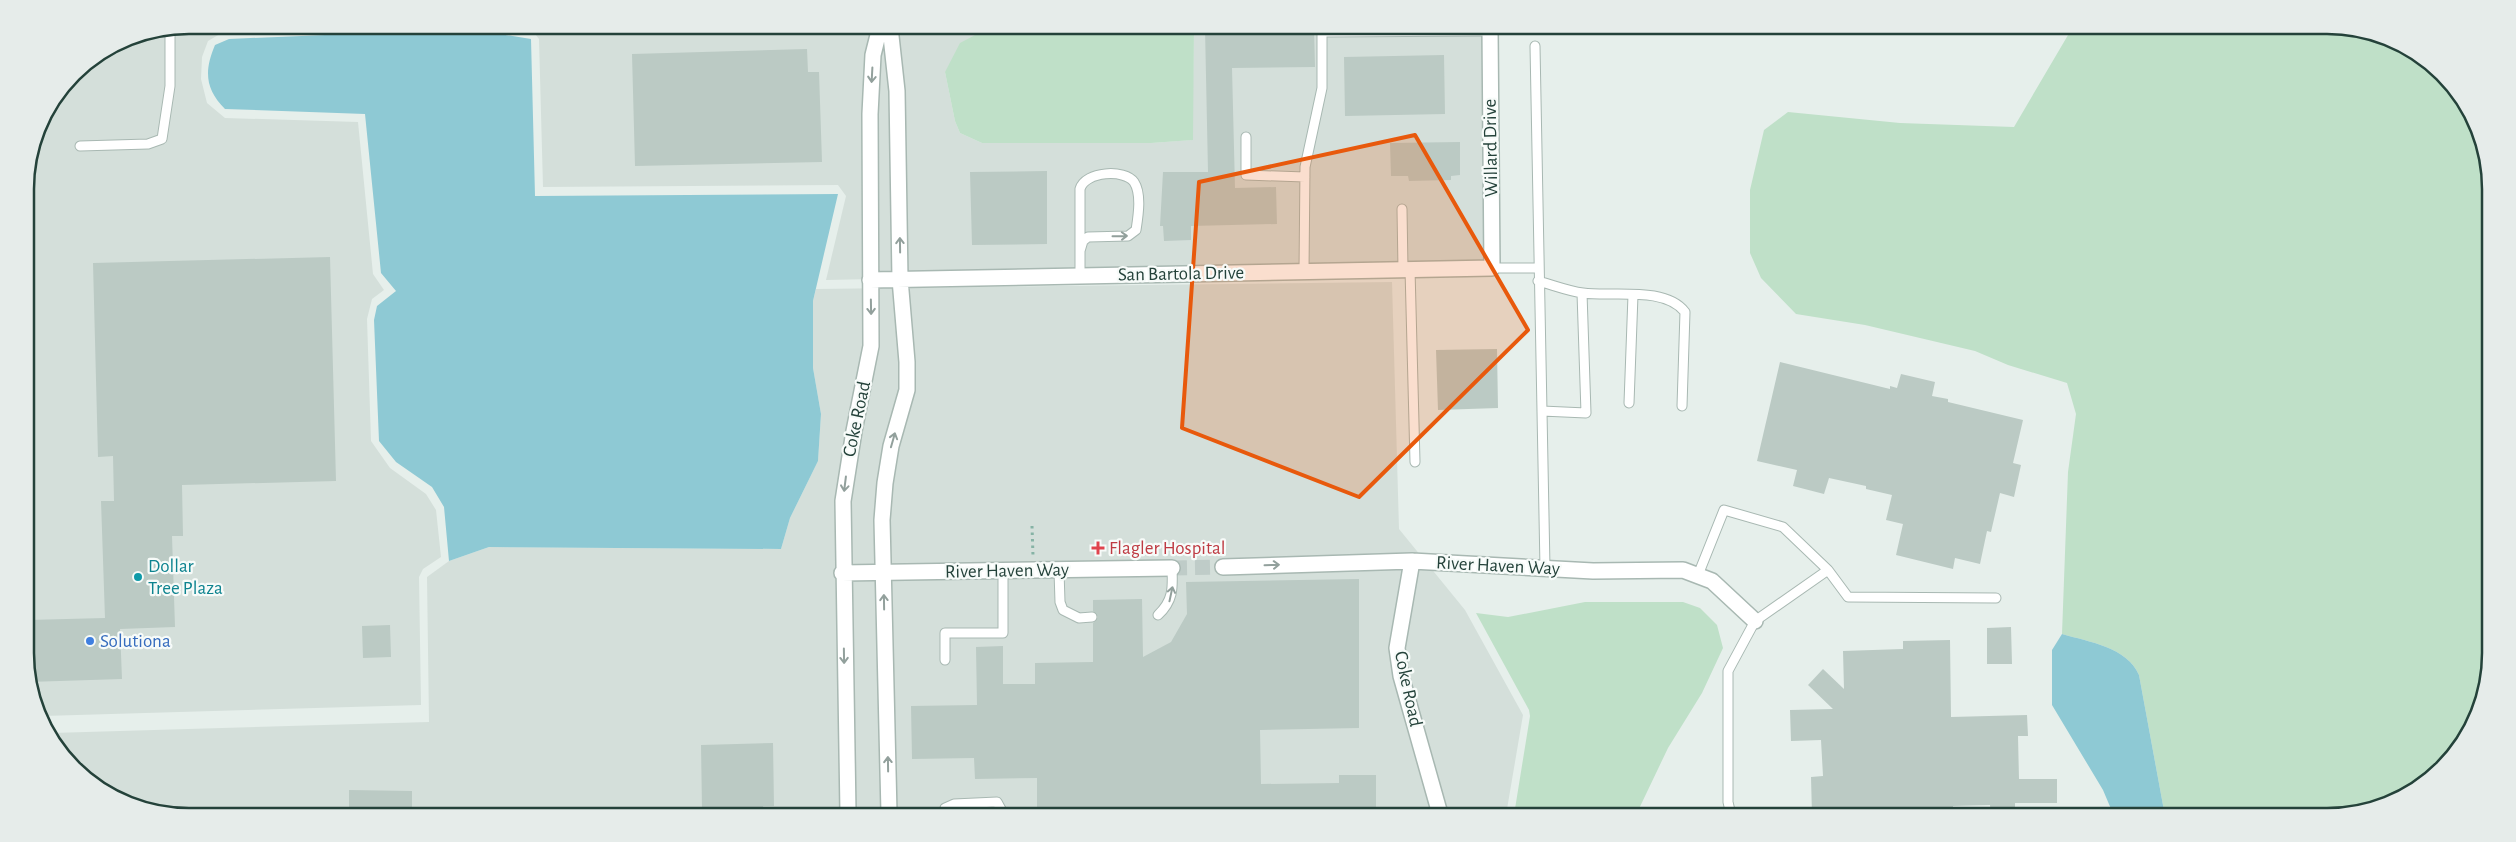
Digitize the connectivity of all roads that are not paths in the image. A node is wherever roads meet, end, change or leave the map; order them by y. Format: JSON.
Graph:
{"nodes":[{"id":1,"x":878,"y":34,"type":"edge"},
{"id":2,"x":891,"y":34,"type":"edge"},
{"id":3,"x":1322,"y":34,"type":"edge"},
{"id":4,"x":1490,"y":34,"type":"edge"},
{"id":5,"x":170,"y":35,"type":"edge"},
{"id":6,"x":1535,"y":46,"type":"dead end"},
{"id":7,"x":1246,"y":137,"type":"dead end"},
{"id":8,"x":80,"y":146,"type":"dead end"},
{"id":9,"x":1305,"y":177,"type":"junction"},
{"id":10,"x":1402,"y":208,"type":"dead end"},
{"id":11,"x":1080,"y":250,"type":"junction"},
{"id":12,"x":1492,"y":268,"type":"junction"},
{"id":13,"x":1538,"y":268,"type":"junction"},
{"id":14,"x":1406,"y":269,"type":"junction"},
{"id":15,"x":1304,"y":271,"type":"junction"},
{"id":16,"x":1080,"y":276,"type":"junction"},
{"id":17,"x":900,"y":279,"type":"junction"},
{"id":18,"x":870,"y":280,"type":"junction"},
{"id":19,"x":1538,"y":281,"type":"junction"},
{"id":20,"x":1582,"y":293,"type":"junction"},
{"id":21,"x":1633,"y":295,"type":"junction"},
{"id":22,"x":1629,"y":403,"type":"dead end"},
{"id":23,"x":1682,"y":406,"type":"dead end"},
{"id":24,"x":1542,"y":411,"type":"junction"},
{"id":25,"x":1414,"y":462,"type":"dead end"},
{"id":26,"x":1412,"y":561,"type":"junction"},
{"id":27,"x":1223,"y":566,"type":"tunnel mouth"},
{"id":28,"x":1172,"y":568,"type":"joint"},
{"id":29,"x":1545,"y":568,"type":"junction"},
{"id":30,"x":1828,"y":570,"type":"junction"},
{"id":31,"x":1058,"y":571,"type":"junction"},
{"id":32,"x":842,"y":572,"type":"junction"},
{"id":33,"x":1003,"y":572,"type":"junction"},
{"id":34,"x":884,"y":573,"type":"junction"},
{"id":35,"x":1698,"y":575,"type":"junction"},
{"id":36,"x":1996,"y":598,"type":"dead end"},
{"id":37,"x":1158,"y":616,"type":"dead end"},
{"id":38,"x":1092,"y":617,"type":"dead end"},
{"id":39,"x":1755,"y":621,"type":"junction"},
{"id":40,"x":945,"y":660,"type":"dead end"},
{"id":41,"x":848,"y":808,"type":"edge"},
{"id":42,"x":889,"y":808,"type":"edge"},
{"id":43,"x":945,"y":808,"type":"edge"},
{"id":44,"x":1000,"y":808,"type":"edge"},
{"id":45,"x":1438,"y":808,"type":"edge"},
{"id":46,"x":1729,"y":808,"type":"edge"}],
"edges":[{"from":1,"to":18,"type":"street","name":"Coke Road","one_way":true},
{"from":17,"to":2,"type":"street","name":"Coke Road","one_way":true},
{"from":3,"to":9,"type":"lane"},
{"from":4,"to":12,"type":"street","name":"Willard Drive"},
{"from":5,"to":8,"type":"lane"},
{"from":6,"to":13,"type":"lane"},
{"from":7,"to":9,"type":"lane"},
{"from":9,"to":15,"type":"lane"},
{"from":10,"to":14,"type":"lane"},
{"from":11,"to":11,"type":"lane","one_way":true},
{"from":11,"to":16,"type":"lane"},
{"from":12,"to":13,"type":"lane"},
{"from":12,"to":14,"type":"street","name":"San Bartola Drive"},
{"from":13,"to":19,"type":"lane"},
{"from":14,"to":15,"type":"street","name":"San Bartola Drive"},
{"from":14,"to":25,"type":"lane"},
{"from":15,"to":16,"type":"street","name":"San Bartola Drive"},
{"from":16,"to":17,"type":"street","name":"San Bartola Drive"},
{"from":17,"to":18,"type":"street","name":"San Bartola Drive"},
{"from":34,"to":17,"type":"street","name":"Coke Road","one_way":true},
{"from":18,"to":32,"type":"street","name":"Coke Road","one_way":true},
{"from":19,"to":20,"type":"lane"},
{"from":19,"to":24,"type":"lane"},
{"from":20,"to":21,"type":"lane"},
{"from":20,"to":24,"type":"lane"},
{"from":21,"to":22,"type":"lane"},
{"from":21,"to":23,"type":"lane"},
{"from":24,"to":29,"type":"lane"},
{"from":27,"to":26,"type":"street","name":"River Haven Way","one_way":true},
{"from":26,"to":29,"type":"street","name":"River Haven Way"},
{"from":26,"to":45,"type":"street","name":"Coke Road"},
{"from":28,"to":31,"type":"street","name":"River Haven Way"},
{"from":37,"to":28,"type":"lane","one_way":true},
{"from":29,"to":35,"type":"street","name":"River Haven Way"},
{"from":30,"to":35,"type":"lane"},
{"from":30,"to":36,"type":"lane"},
{"from":30,"to":39,"type":"lane"},
{"from":31,"to":33,"type":"street","name":"River Haven Way"},
{"from":31,"to":38,"type":"lane"},
{"from":32,"to":34,"type":"street","name":"River Haven Way"},
{"from":32,"to":41,"type":"street","name":"Coke Road","one_way":true},
{"from":33,"to":34,"type":"street","name":"River Haven Way"},
{"from":33,"to":40,"type":"lane"},
{"from":42,"to":34,"type":"street","name":"Coke Road","one_way":true},
{"from":35,"to":39,"type":"street","name":"River Haven Way"},
{"from":39,"to":46,"type":"lane"},
{"from":43,"to":44,"type":"lane"}]}
